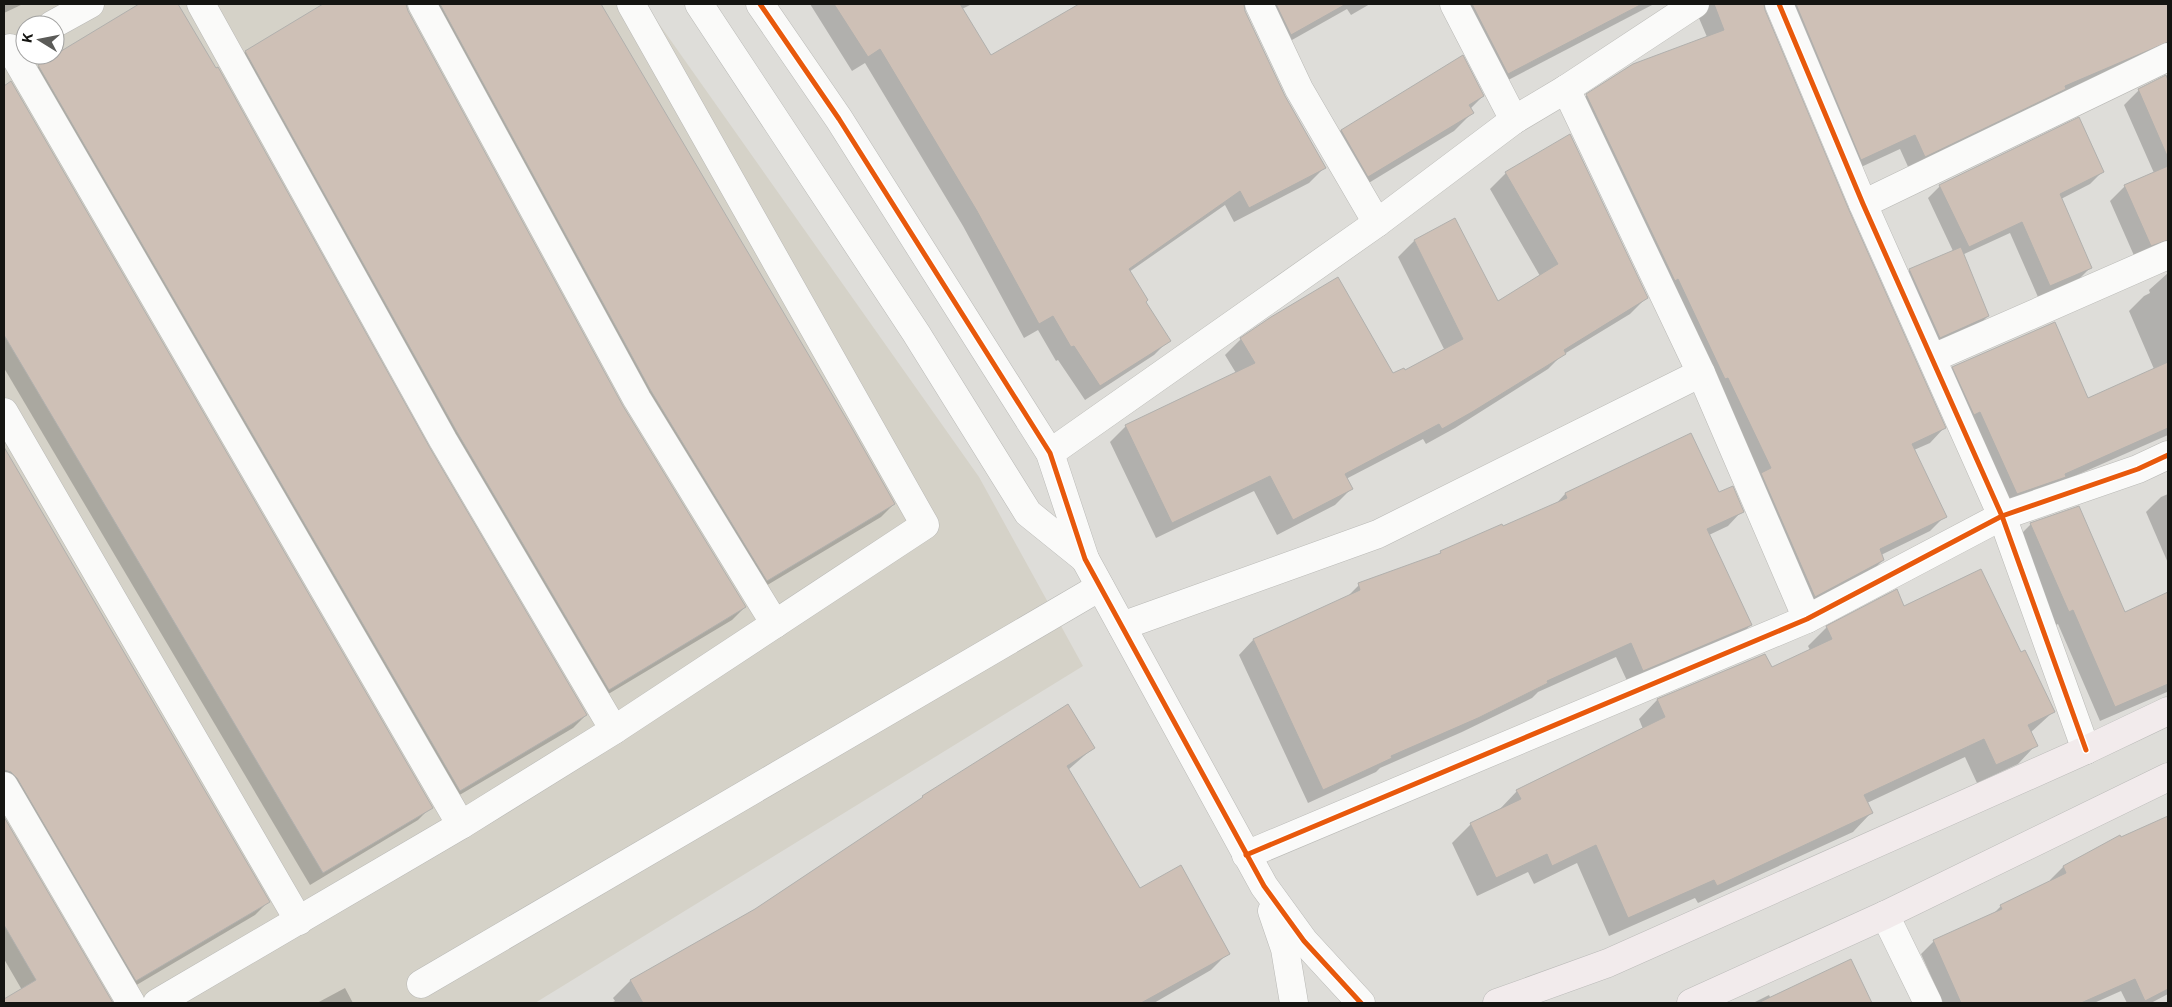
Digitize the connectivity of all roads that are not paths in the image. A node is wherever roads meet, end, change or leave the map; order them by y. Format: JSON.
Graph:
{"nodes":[{"id":1,"x":90,"y":4,"type":"edge"},
{"id":2,"x":201,"y":4,"type":"edge"},
{"id":3,"x":422,"y":4,"type":"edge"},
{"id":4,"x":631,"y":4,"type":"edge"},
{"id":5,"x":699,"y":4,"type":"edge"},
{"id":6,"x":760,"y":4,"type":"edge"},
{"id":7,"x":1259,"y":4,"type":"edge"},
{"id":8,"x":1454,"y":4,"type":"edge"},
{"id":9,"x":1695,"y":4,"type":"edge"},
{"id":10,"x":1779,"y":4,"type":"edge"},
{"id":11,"x":65,"y":18,"type":"edge"},
{"id":12,"x":13,"y":47,"type":"edge"},
{"id":13,"x":2168,"y":57,"type":"edge"},
{"id":14,"x":1566,"y":89,"type":"junction"},
{"id":15,"x":1514,"y":120,"type":"junction"},
{"id":16,"x":1863,"y":204,"type":"junction"},
{"id":17,"x":1377,"y":223,"type":"junction"},
{"id":18,"x":2168,"y":254,"type":"edge"},
{"id":19,"x":1933,"y":358,"type":"junction"},
{"id":20,"x":1701,"y":373,"type":"junction"},
{"id":21,"x":4,"y":412,"type":"edge"},
{"id":22,"x":1050,"y":453,"type":"junction"},
{"id":23,"x":2168,"y":455,"type":"edge"},
{"id":24,"x":2002,"y":516,"type":"junction"},
{"id":25,"x":1085,"y":559,"type":"junction"},
{"id":26,"x":1100,"y":587,"type":"junction"},
{"id":27,"x":1806,"y":619,"type":"junction"},
{"id":28,"x":775,"y":624,"type":"junction"},
{"id":29,"x":1122,"y":626,"type":"junction"},
{"id":30,"x":2168,"y":711,"type":"edge"},
{"id":31,"x":614,"y":730,"type":"junction"},
{"id":32,"x":2086,"y":750,"type":"junction"},
{"id":33,"x":2168,"y":777,"type":"edge"},
{"id":34,"x":4,"y":786,"type":"edge"},
{"id":35,"x":461,"y":825,"type":"junction"},
{"id":36,"x":1246,"y":855,"type":"junction"},
{"id":37,"x":1264,"y":886,"type":"junction"},
{"id":38,"x":1885,"y":915,"type":"junction"},
{"id":39,"x":299,"y":921,"type":"junction"},
{"id":40,"x":420,"y":984,"type":"dead end"},
{"id":41,"x":131,"y":1003,"type":"edge"},
{"id":42,"x":157,"y":1003,"type":"edge"},
{"id":43,"x":1294,"y":1003,"type":"edge"},
{"id":44,"x":1361,"y":1003,"type":"edge"},
{"id":45,"x":1497,"y":1003,"type":"edge"},
{"id":46,"x":1691,"y":1003,"type":"edge"},
{"id":47,"x":1928,"y":1003,"type":"edge"}],
"edges":[{"from":1,"to":11,"type":"street"},
{"from":2,"to":31,"type":"street"},
{"from":3,"to":28,"type":"street"},
{"from":4,"to":28,"type":"street"},
{"from":5,"to":25,"type":"street"},
{"from":6,"to":22,"type":"street"},
{"from":7,"to":17,"type":"street"},
{"from":8,"to":15,"type":"street"},
{"from":9,"to":14,"type":"street"},
{"from":10,"to":16,"type":"street"},
{"from":12,"to":35,"type":"street"},
{"from":13,"to":16,"type":"street"},
{"from":14,"to":15,"type":"street"},
{"from":14,"to":20,"type":"street"},
{"from":15,"to":17,"type":"street"},
{"from":16,"to":19,"type":"street"},
{"from":17,"to":22,"type":"street"},
{"from":18,"to":19,"type":"street"},
{"from":19,"to":24,"type":"street"},
{"from":20,"to":27,"type":"street"},
{"from":20,"to":29,"type":"street"},
{"from":21,"to":39,"type":"street"},
{"from":22,"to":25,"type":"street"},
{"from":23,"to":24,"type":"street"},
{"from":24,"to":27,"type":"street"},
{"from":24,"to":32,"type":"street"},
{"from":25,"to":26,"type":"street"},
{"from":26,"to":29,"type":"street"},
{"from":26,"to":40,"type":"street"},
{"from":27,"to":36,"type":"street"},
{"from":28,"to":31,"type":"street"},
{"from":29,"to":36,"type":"street"},
{"from":30,"to":32,"type":"main road"},
{"from":31,"to":35,"type":"street"},
{"from":32,"to":45,"type":"main road"},
{"from":33,"to":38,"type":"main road"},
{"from":34,"to":41,"type":"street"},
{"from":35,"to":39,"type":"street"},
{"from":36,"to":37,"type":"street"},
{"from":37,"to":43,"type":"street"},
{"from":37,"to":44,"type":"street"},
{"from":38,"to":46,"type":"main road"},
{"from":38,"to":47,"type":"street"},
{"from":39,"to":42,"type":"street"}]}
